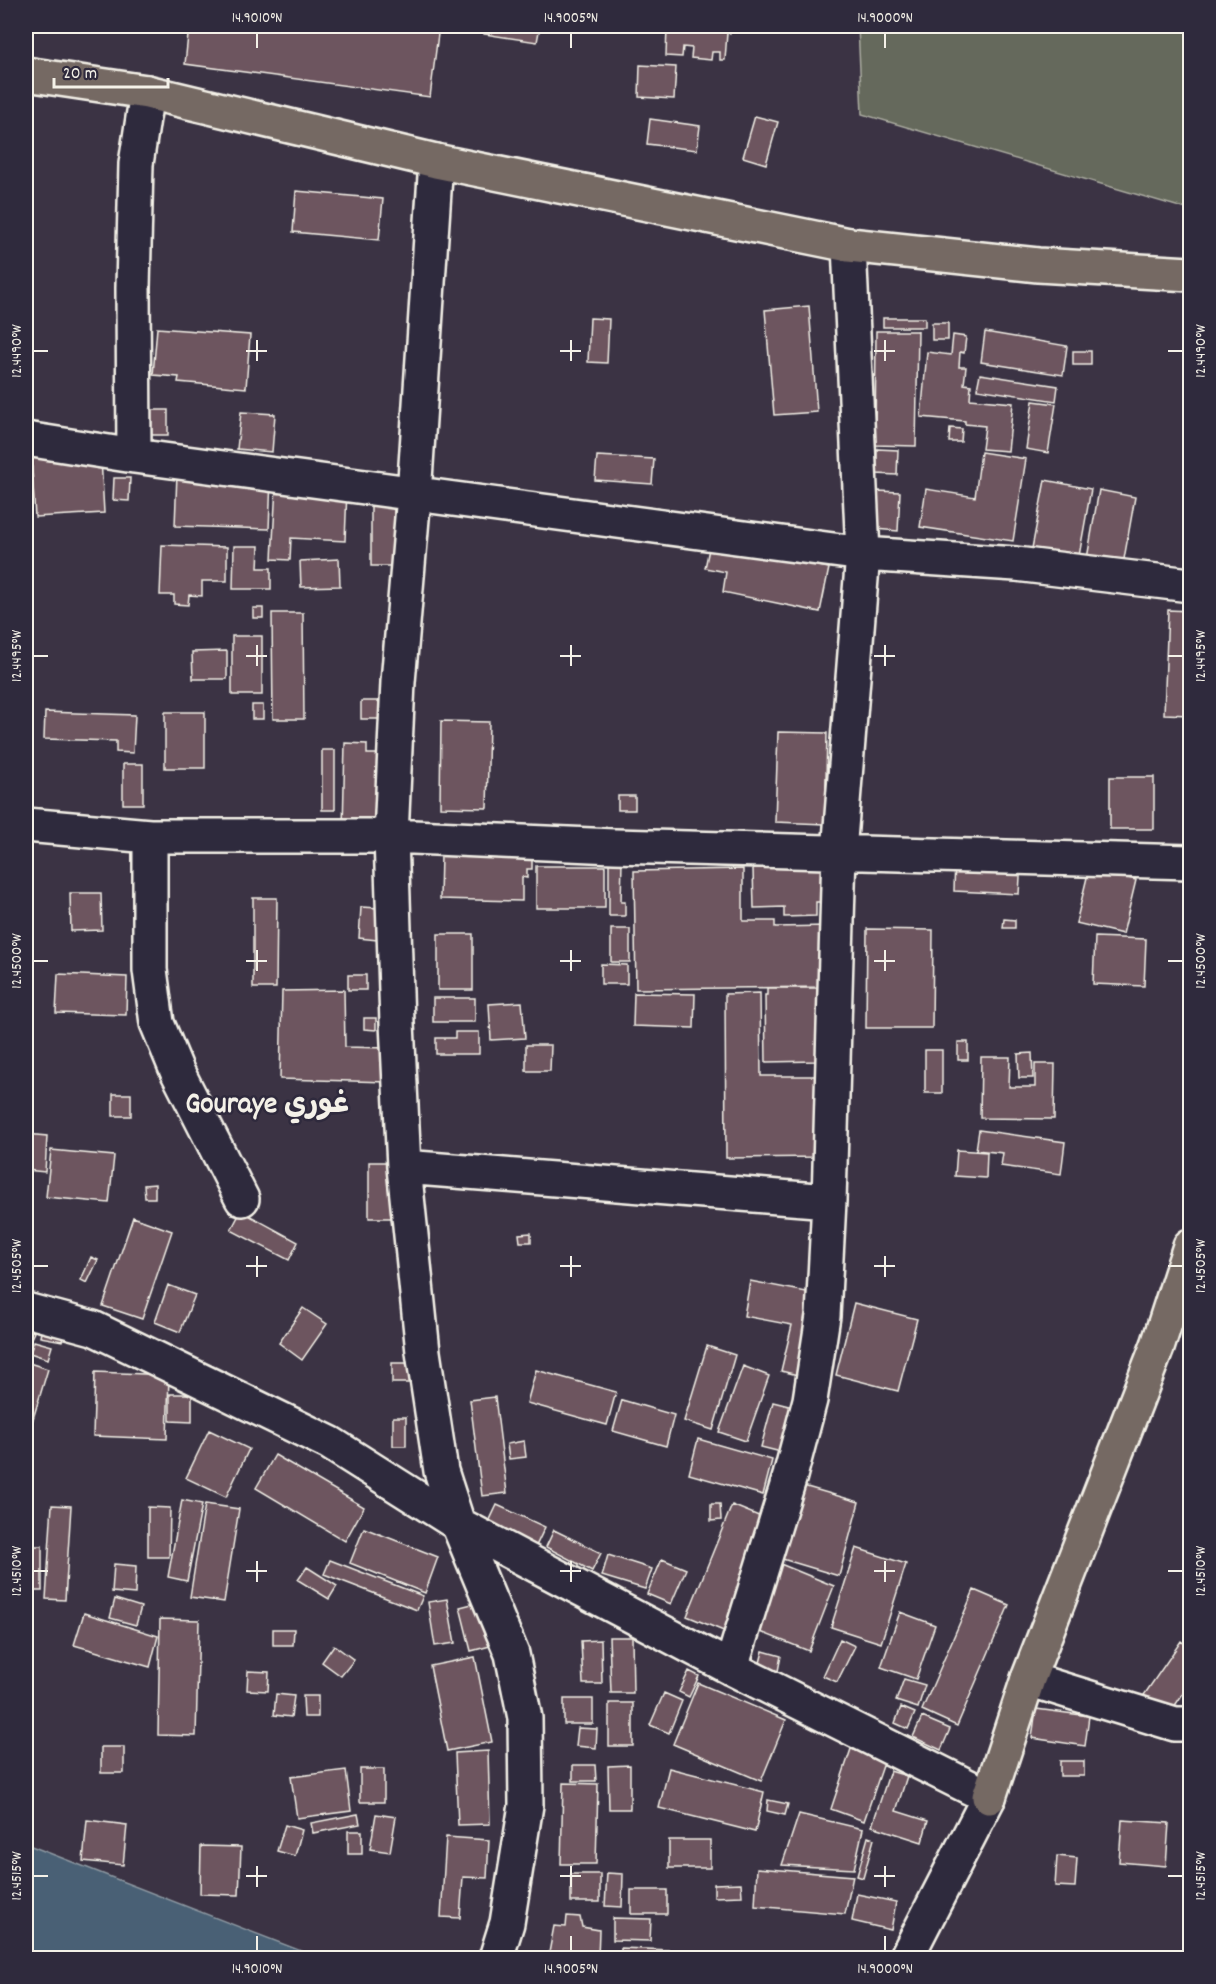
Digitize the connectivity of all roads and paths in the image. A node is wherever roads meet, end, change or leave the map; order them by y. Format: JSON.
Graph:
{"nodes":[{"id":1,"x":26,"y":74,"type":"edge"},
{"id":2,"x":147,"y":92,"type":"junction"},
{"id":3,"x":436,"y":161,"type":"junction"},
{"id":4,"x":849,"y":245,"type":"junction"},
{"id":5,"x":1191,"y":274,"type":"edge"},
{"id":6,"x":26,"y":439,"type":"edge"},
{"id":7,"x":134,"y":456,"type":"junction"},
{"id":8,"x":414,"y":495,"type":"junction"},
{"id":9,"x":863,"y":555,"type":"junction"},
{"id":10,"x":1191,"y":585,"type":"edge"},
{"id":11,"x":26,"y":825,"type":"edge"},
{"id":12,"x":150,"y":836,"type":"junction"},
{"id":13,"x":391,"y":836,"type":"junction"},
{"id":14,"x":839,"y":852,"type":"junction"},
{"id":15,"x":1191,"y":862,"type":"edge"},
{"id":16,"x":404,"y":1167,"type":"junction"},
{"id":17,"x":242,"y":1199,"type":"dead end"},
{"id":18,"x":829,"y":1201,"type":"junction"},
{"id":19,"x":1191,"y":1246,"type":"edge"},
{"id":20,"x":26,"y":1310,"type":"edge"},
{"id":21,"x":458,"y":1524,"type":"junction"},
{"id":22,"x":731,"y":1668,"type":"junction"},
{"id":23,"x":1028,"y":1679,"type":"junction"},
{"id":24,"x":1191,"y":1724,"type":"edge"},
{"id":25,"x":989,"y":1797,"type":"junction"},
{"id":26,"x":496,"y":1959,"type":"edge"},
{"id":27,"x":906,"y":1959,"type":"edge"}],
"edges":[{"from":1,"to":2,"type":"main road"},
{"from":2,"to":3,"type":"main road"},
{"from":2,"to":7,"type":"street"},
{"from":3,"to":4,"type":"main road"},
{"from":3,"to":8,"type":"street"},
{"from":4,"to":5,"type":"main road"},
{"from":4,"to":9,"type":"street"},
{"from":6,"to":7,"type":"street"},
{"from":7,"to":8,"type":"street"},
{"from":8,"to":9,"type":"street"},
{"from":8,"to":13,"type":"street"},
{"from":9,"to":10,"type":"street"},
{"from":9,"to":14,"type":"street"},
{"from":11,"to":12,"type":"street"},
{"from":12,"to":13,"type":"street"},
{"from":12,"to":17,"type":"street"},
{"from":13,"to":14,"type":"street"},
{"from":13,"to":16,"type":"street"},
{"from":14,"to":15,"type":"street"},
{"from":14,"to":18,"type":"street"},
{"from":16,"to":18,"type":"street"},
{"from":16,"to":21,"type":"street"},
{"from":18,"to":22,"type":"street"},
{"from":19,"to":23,"type":"main road"},
{"from":20,"to":21,"type":"street"},
{"from":21,"to":22,"type":"street"},
{"from":21,"to":26,"type":"street"},
{"from":22,"to":25,"type":"street"},
{"from":23,"to":24,"type":"street"},
{"from":23,"to":25,"type":"main road"},
{"from":25,"to":27,"type":"street"}]}
